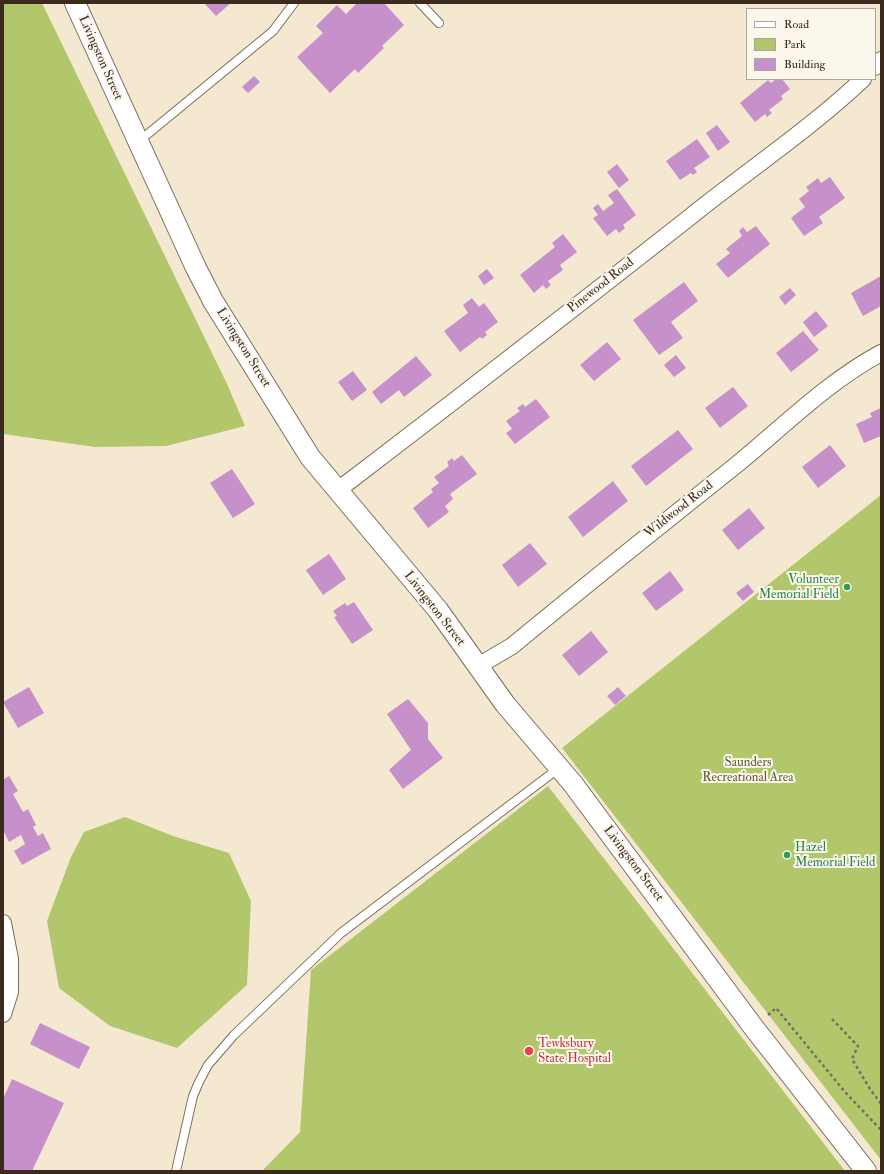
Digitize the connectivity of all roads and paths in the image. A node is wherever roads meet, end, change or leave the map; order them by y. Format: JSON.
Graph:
{"nodes":[{"id":1,"x":75,"y":3,"type":"edge"},
{"id":2,"x":294,"y":3,"type":"edge"},
{"id":3,"x":420,"y":3,"type":"edge"},
{"id":4,"x":438,"y":23,"type":"dead end"},
{"id":5,"x":861,"y":80,"type":"edge"},
{"id":6,"x":138,"y":142,"type":"junction"},
{"id":7,"x":881,"y":353,"type":"edge"},
{"id":8,"x":338,"y":490,"type":"junction"},
{"id":9,"x":478,"y":666,"type":"junction"},
{"id":10,"x":559,"y":768,"type":"junction"},
{"id":11,"x":3,"y":924,"type":"edge"},
{"id":12,"x":3,"y":1014,"type":"edge"},
{"id":13,"x":832,"y":1019,"type":"dead end"},
{"id":14,"x":753,"y":1026,"type":"junction"},
{"id":15,"x":881,"y":1104,"type":"edge"},
{"id":16,"x":881,"y":1130,"type":"edge"},
{"id":17,"x":176,"y":1171,"type":"edge"},
{"id":18,"x":866,"y":1171,"type":"edge"}],
"edges":[{"from":1,"to":6,"type":"street","name":"Livingston Street"},
{"from":2,"to":6,"type":"lane"},
{"from":3,"to":4,"type":"lane"},
{"from":5,"to":8,"type":"street","name":"Pinewood Road"},
{"from":6,"to":8,"type":"street","name":"Livingston Street"},
{"from":7,"to":9,"type":"street","name":"Wildwood Road"},
{"from":8,"to":9,"type":"street","name":"Livingston Street"},
{"from":9,"to":10,"type":"street","name":"Livingston Street"},
{"from":10,"to":14,"type":"street","name":"Livingston Street"},
{"from":10,"to":17,"type":"lane"},
{"from":11,"to":12,"type":"street"},
{"from":13,"to":15,"type":"path"},
{"from":14,"to":16,"type":"path"},
{"from":14,"to":18,"type":"street","name":"Livingston Street"}]}
